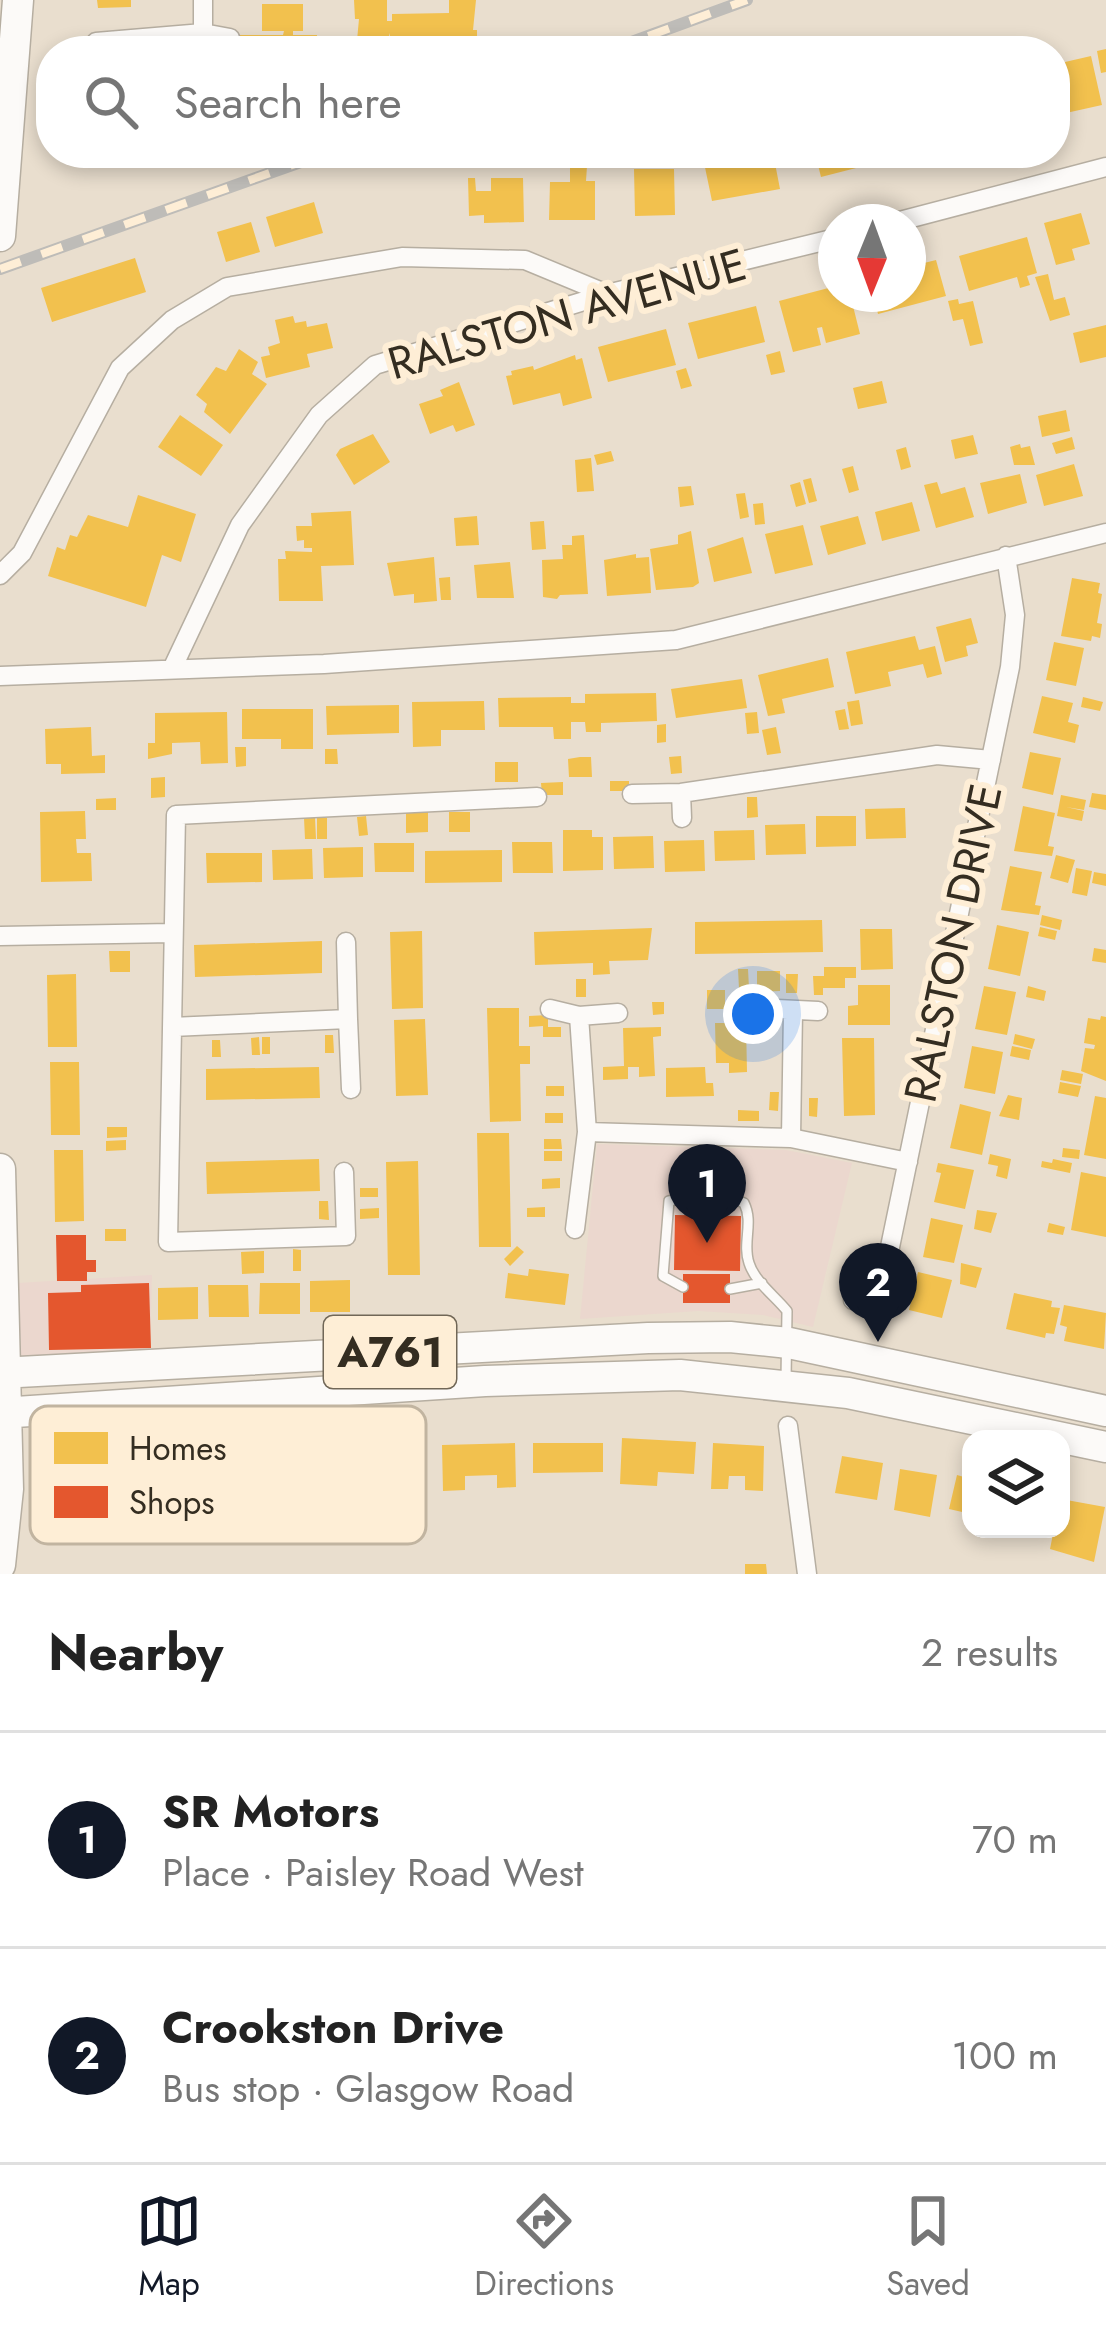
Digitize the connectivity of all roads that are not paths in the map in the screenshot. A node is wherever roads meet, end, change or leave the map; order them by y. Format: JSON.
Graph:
{"nodes":[{"id":1,"x":18,"y":0,"type":"edge"},
{"id":2,"x":202,"y":0,"type":"edge"},
{"id":3,"x":203,"y":33,"type":"junction"},
{"id":4,"x":167,"y":36,"type":"edge"},
{"id":5,"x":219,"y":36,"type":"edge"},
{"id":6,"x":1106,"y":166,"type":"edge"},
{"id":7,"x":2,"y":184,"type":"edge"},
{"id":8,"x":926,"y":214,"type":"edge"},
{"id":9,"x":0,"y":236,"type":"edge"},
{"id":10,"x":818,"y":242,"type":"edge"},
{"id":11,"x":607,"y":294,"type":"junction"},
{"id":12,"x":1106,"y":532,"type":"edge"},
{"id":13,"x":1006,"y":556,"type":"junction"},
{"id":14,"x":0,"y":575,"type":"edge"},
{"id":15,"x":172,"y":669,"type":"junction"},
{"id":16,"x":0,"y":676,"type":"edge"},
{"id":17,"x":991,"y":760,"type":"junction"},
{"id":18,"x":680,"y":793,"type":"junction"},
{"id":19,"x":632,"y":794,"type":"dead end"},
{"id":20,"x":537,"y":797,"type":"dead end"},
{"id":21,"x":508,"y":799,"type":"junction"},
{"id":22,"x":682,"y":818,"type":"dead end"},
{"id":23,"x":509,"y":821,"type":"dead end"},
{"id":24,"x":172,"y":933,"type":"junction"},
{"id":25,"x":0,"y":935,"type":"edge"},
{"id":26,"x":346,"y":942,"type":"dead end"},
{"id":27,"x":739,"y":1007,"type":"dead end"},
{"id":28,"x":550,"y":1009,"type":"dead end"},
{"id":29,"x":818,"y":1010,"type":"dead end"},
{"id":30,"x":793,"y":1011,"type":"junction"},
{"id":31,"x":618,"y":1013,"type":"dead end"},
{"id":32,"x":579,"y":1016,"type":"junction"},
{"id":33,"x":348,"y":1019,"type":"junction"},
{"id":34,"x":172,"y":1027,"type":"junction"},
{"id":35,"x":352,"y":1089,"type":"dead end"},
{"id":36,"x":587,"y":1132,"type":"junction"},
{"id":37,"x":791,"y":1138,"type":"junction"},
{"id":38,"x":908,"y":1162,"type":"junction"},
{"id":39,"x":0,"y":1169,"type":"edge"},
{"id":40,"x":344,"y":1172,"type":"dead end"},
{"id":41,"x":575,"y":1228,"type":"dead end"},
{"id":42,"x":2,"y":1276,"type":"edge"},
{"id":43,"x":762,"y":1283,"type":"junction"},
{"id":44,"x":683,"y":1288,"type":"dead end"},
{"id":45,"x":730,"y":1289,"type":"dead end"},
{"id":46,"x":853,"y":1300,"type":"dead end"},
{"id":47,"x":603,"y":1341,"type":"junction"},
{"id":48,"x":781,"y":1342,"type":"junction"},
{"id":49,"x":3,"y":1373,"type":"edge"},
{"id":50,"x":606,"y":1376,"type":"junction"},
{"id":51,"x":785,"y":1385,"type":"junction"},
{"id":52,"x":118,"y":1406,"type":"edge"},
{"id":53,"x":1106,"y":1411,"type":"edge"},
{"id":54,"x":4,"y":1413,"type":"edge"},
{"id":55,"x":788,"y":1426,"type":"dead end"},
{"id":56,"x":1106,"y":1447,"type":"edge"},
{"id":57,"x":0,"y":1565,"type":"edge"},
{"id":58,"x":807,"y":1574,"type":"edge"}],
"edges":[{"from":1,"to":7,"type":"main road"},
{"from":2,"to":3,"type":"street"},
{"from":3,"to":4,"type":"street"},
{"from":3,"to":5,"type":"street"},
{"from":6,"to":8,"type":"street"},
{"from":7,"to":9,"type":"main road"},
{"from":10,"to":11,"type":"street","name":"RALSTON AVENUE"},
{"from":11,"to":14,"type":"street"},
{"from":11,"to":15,"type":"street","name":"RALSTON AVENUE"},
{"from":12,"to":13,"type":"street"},
{"from":13,"to":15,"type":"street"},
{"from":13,"to":17,"type":"street","name":"RALSTON DRIVE"},
{"from":15,"to":16,"type":"street"},
{"from":17,"to":18,"type":"street"},
{"from":17,"to":38,"type":"street","name":"RALSTON DRIVE"},
{"from":18,"to":19,"type":"street"},
{"from":18,"to":22,"type":"street"},
{"from":20,"to":21,"type":"street"},
{"from":21,"to":23,"type":"street"},
{"from":21,"to":24,"type":"street"},
{"from":24,"to":25,"type":"street"},
{"from":24,"to":34,"type":"street"},
{"from":26,"to":33,"type":"street"},
{"from":27,"to":30,"type":"street"},
{"from":28,"to":32,"type":"street"},
{"from":29,"to":30,"type":"street"},
{"from":30,"to":37,"type":"street"},
{"from":31,"to":32,"type":"street"},
{"from":32,"to":36,"type":"street"},
{"from":33,"to":34,"type":"street"},
{"from":33,"to":35,"type":"street"},
{"from":34,"to":40,"type":"street"},
{"from":36,"to":37,"type":"street"},
{"from":36,"to":41,"type":"street"},
{"from":37,"to":38,"type":"street"},
{"from":38,"to":46,"type":"street","name":"RALSTON DRIVE"},
{"from":39,"to":42,"type":"main road"},
{"from":42,"to":49,"type":"main road"},
{"from":43,"to":44,"type":"lane"},
{"from":43,"to":45,"type":"lane"},
{"from":43,"to":48,"type":"lane"},
{"from":47,"to":48,"type":"main road","number":"A761"},
{"from":47,"to":49,"type":"main road","number":"A761"},
{"from":47,"to":50,"type":"main road"},
{"from":48,"to":51,"type":"lane"},
{"from":48,"to":53,"type":"main road","number":"A761"},
{"from":49,"to":54,"type":"main road"},
{"from":50,"to":51,"type":"main road","number":"A761"},
{"from":50,"to":52,"type":"main road","number":"A761"},
{"from":51,"to":56,"type":"main road","number":"A761"},
{"from":54,"to":57,"type":"main road"},
{"from":55,"to":58,"type":"street"}]}
